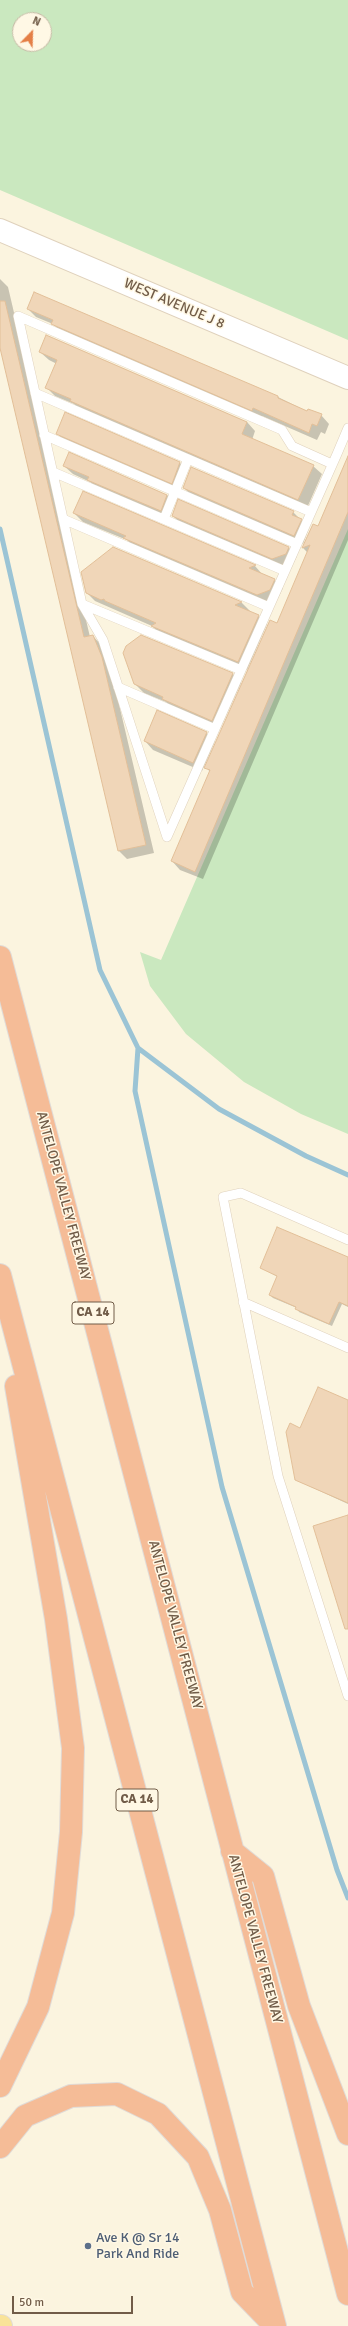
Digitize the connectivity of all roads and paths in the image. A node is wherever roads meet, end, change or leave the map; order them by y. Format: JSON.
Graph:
{"nodes":[{"id":1,"x":0,"y":230,"type":"edge"},
{"id":2,"x":348,"y":378,"type":"edge"},
{"id":3,"x":35,"y":393,"type":"junction"},
{"id":4,"x":348,"y":428,"type":"edge"},
{"id":5,"x":44,"y":435,"type":"junction"},
{"id":6,"x":188,"y":459,"type":"junction"},
{"id":7,"x":332,"y":464,"type":"junction"},
{"id":8,"x":53,"y":472,"type":"junction"},
{"id":9,"x":175,"y":491,"type":"junction"},
{"id":10,"x":311,"y":512,"type":"junction"},
{"id":11,"x":63,"y":519,"type":"junction"},
{"id":12,"x":164,"y":520,"type":"junction"},
{"id":13,"x":297,"y":544,"type":"junction"},
{"id":14,"x":285,"y":571,"type":"junction"},
{"id":15,"x":82,"y":604,"type":"junction"},
{"id":16,"x":269,"y":607,"type":"junction"},
{"id":17,"x":241,"y":670,"type":"junction"},
{"id":18,"x":118,"y":687,"type":"junction"},
{"id":19,"x":215,"y":729,"type":"junction"},
{"id":20,"x":0,"y":957,"type":"edge"},
{"id":21,"x":348,"y":1240,"type":"edge"},
{"id":22,"x":0,"y":1276,"type":"edge"},
{"id":23,"x":243,"y":1302,"type":"junction"},
{"id":24,"x":348,"y":1348,"type":"edge"},
{"id":25,"x":348,"y":1696,"type":"edge"},
{"id":26,"x":232,"y":1851,"type":"junction"},
{"id":27,"x":0,"y":2086,"type":"edge"},
{"id":28,"x":348,"y":2134,"type":"edge"},
{"id":29,"x":0,"y":2147,"type":"edge"},
{"id":30,"x":348,"y":2294,"type":"edge"},
{"id":31,"x":275,"y":2326,"type":"edge"}],
"edges":[{"from":1,"to":2,"type":"street","name":"WEST AVENUE J 8"},
{"from":3,"to":5,"type":"lane"},
{"from":3,"to":6,"type":"lane"},
{"from":3,"to":7,"type":"lane"},
{"from":4,"to":7,"type":"lane"},
{"from":5,"to":8,"type":"lane"},
{"from":5,"to":9,"type":"lane"},
{"from":6,"to":9,"type":"lane"},
{"from":6,"to":10,"type":"lane"},
{"from":7,"to":10,"type":"lane"},
{"from":8,"to":11,"type":"lane"},
{"from":8,"to":12,"type":"lane"},
{"from":9,"to":12,"type":"lane"},
{"from":9,"to":13,"type":"lane"},
{"from":10,"to":13,"type":"lane"},
{"from":11,"to":15,"type":"lane"},
{"from":11,"to":16,"type":"lane"},
{"from":12,"to":14,"type":"lane"},
{"from":13,"to":14,"type":"lane"},
{"from":14,"to":16,"type":"lane"},
{"from":15,"to":17,"type":"lane"},
{"from":15,"to":18,"type":"lane"},
{"from":16,"to":17,"type":"lane"},
{"from":17,"to":19,"type":"lane"},
{"from":18,"to":19,"type":"lane"},
{"from":18,"to":19,"type":"lane"},
{"from":20,"to":26,"type":"highway","name":"ANTELOPE VALLEY FREEWAY","number":"CA 14"},
{"from":21,"to":23,"type":"lane"},
{"from":22,"to":27,"type":"highway"},
{"from":22,"to":31,"type":"highway","number":"CA 14"},
{"from":23,"to":24,"type":"lane"},
{"from":23,"to":25,"type":"lane"},
{"from":26,"to":28,"type":"highway"},
{"from":26,"to":30,"type":"highway","name":"ANTELOPE VALLEY FREEWAY","number":"CA 14"},
{"from":29,"to":31,"type":"highway"}]}
